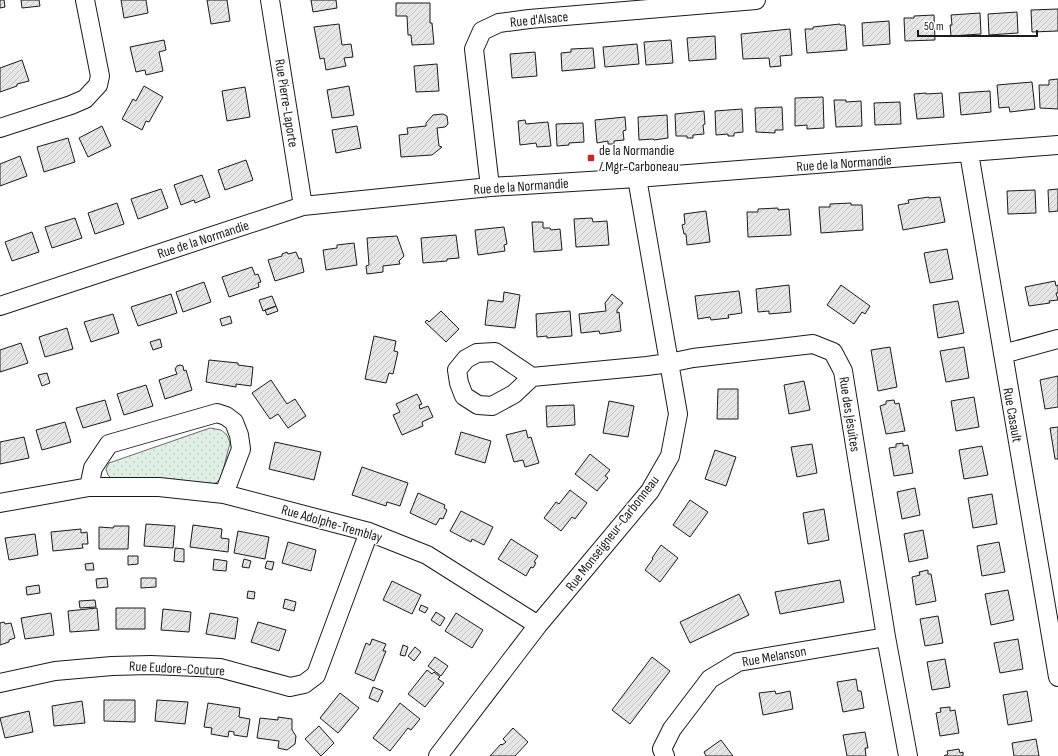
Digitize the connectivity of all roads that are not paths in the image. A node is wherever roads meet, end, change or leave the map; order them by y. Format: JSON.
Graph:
{"nodes":[{"id":1,"x":85,"y":0,"type":"edge"},
{"id":2,"x":270,"y":0,"type":"edge"},
{"id":3,"x":756,"y":0,"type":"edge"},
{"id":4,"x":0,"y":128,"type":"edge"},
{"id":5,"x":1058,"y":145,"type":"edge"},
{"id":6,"x":969,"y":153,"type":"junction"},
{"id":7,"x":637,"y":178,"type":"junction"},
{"id":8,"x":490,"y":187,"type":"junction"},
{"id":9,"x":303,"y":206,"type":"junction"},
{"id":10,"x":0,"y":306,"type":"edge"},
{"id":11,"x":1058,"y":339,"type":"edge"},
{"id":12,"x":1003,"y":354,"type":"junction"},
{"id":13,"x":669,"y":363,"type":"junction"},
{"id":14,"x":532,"y":377,"type":"dead end"},
{"id":15,"x":89,"y":487,"type":"junction"},
{"id":16,"x":224,"y":494,"type":"junction"},
{"id":17,"x":0,"y":503,"type":"edge"},
{"id":18,"x":369,"y":532,"type":"junction"},
{"id":19,"x":538,"y":625,"type":"junction"},
{"id":20,"x":886,"y":637,"type":"junction"},
{"id":21,"x":1058,"y":677,"type":"edge"},
{"id":22,"x":0,"y":683,"type":"edge"},
{"id":23,"x":438,"y":756,"type":"edge"},
{"id":24,"x":665,"y":756,"type":"edge"},
{"id":25,"x":908,"y":756,"type":"edge"}],
"edges":[{"from":1,"to":4,"type":"street"},
{"from":2,"to":9,"type":"street","name":"Rue Pierre-Laporte"},
{"from":3,"to":8,"type":"street","name":"Rue d'Alsace"},
{"from":5,"to":6,"type":"street","name":"Rue de la Normandie"},
{"from":6,"to":7,"type":"street","name":"Rue de la Normandie"},
{"from":6,"to":12,"type":"street","name":"Rue Casault"},
{"from":7,"to":8,"type":"street","name":"Rue de la Normandie"},
{"from":7,"to":13,"type":"street","name":"Rue Monseigneur-Carbonneau"},
{"from":8,"to":9,"type":"street","name":"Rue de la Normandie"},
{"from":9,"to":10,"type":"street","name":"Rue de la Normandie"},
{"from":11,"to":12,"type":"street"},
{"from":12,"to":21,"type":"street","name":"Rue Casault"},
{"from":13,"to":14,"type":"street","name":"Rue des Jésuites"},
{"from":13,"to":19,"type":"street","name":"Rue Monseigneur-Carbonneau"},
{"from":13,"to":20,"type":"street","name":"Rue des Jésuites"},
{"from":15,"to":16,"type":"street","name":"Rue Adolphe-Tremblay"},
{"from":15,"to":16,"type":"street"},
{"from":15,"to":17,"type":"street","name":"Rue Adolphe-Tremblay"},
{"from":16,"to":18,"type":"street","name":"Rue Adolphe-Tremblay"},
{"from":18,"to":19,"type":"street","name":"Rue Adolphe-Tremblay"},
{"from":18,"to":22,"type":"street","name":"Rue Eudore-Couture"},
{"from":19,"to":23,"type":"street","name":"Rue Monseigneur-Carbonneau"},
{"from":20,"to":24,"type":"street","name":"Rue Melanson"},
{"from":20,"to":25,"type":"street","name":"Rue des Jésuites"}]}
